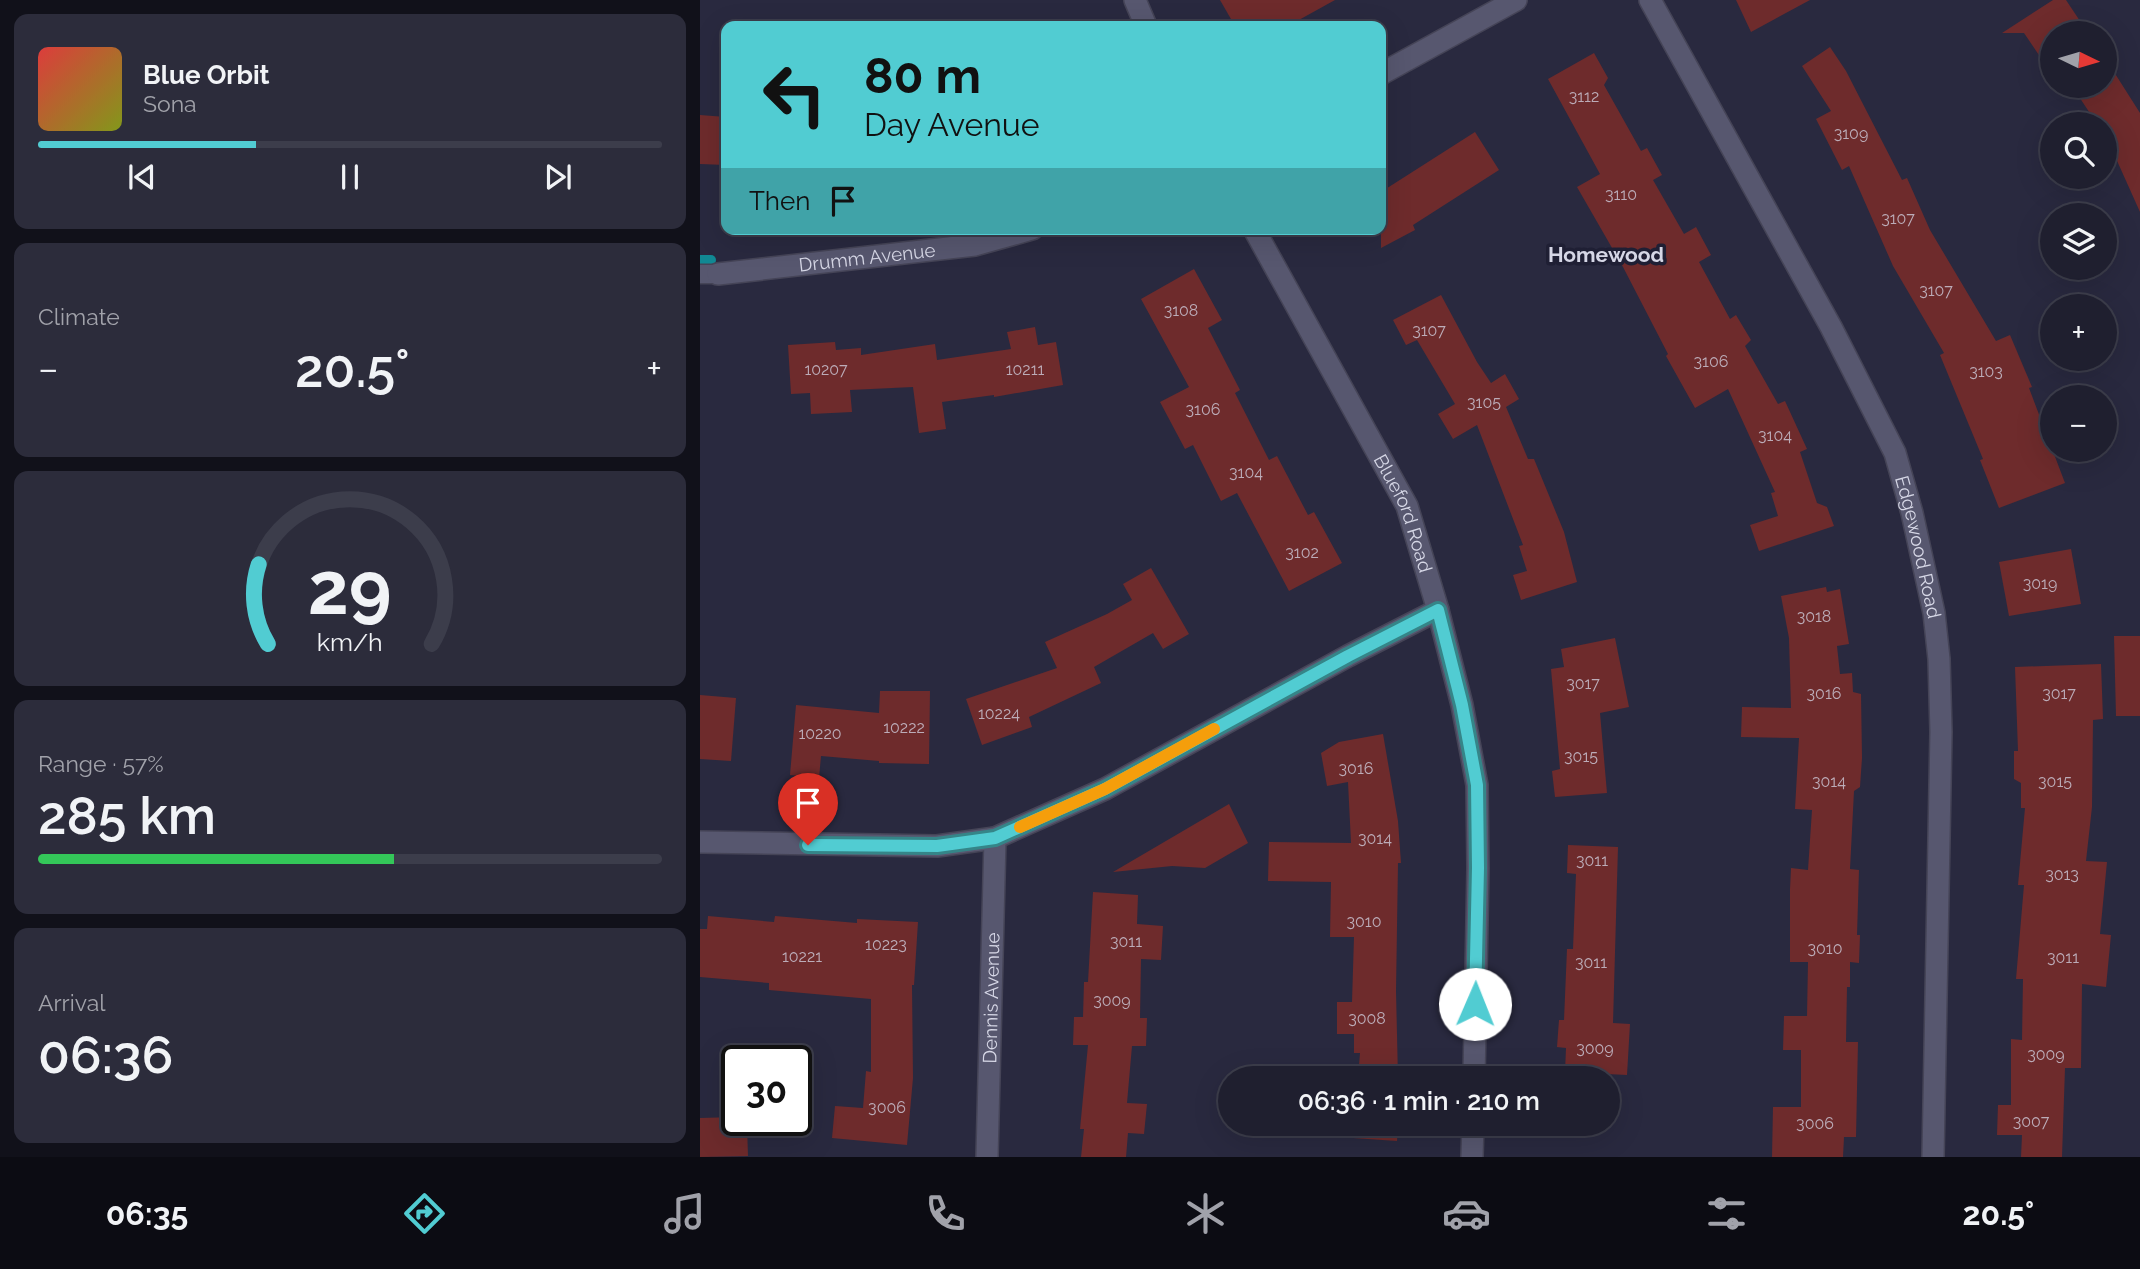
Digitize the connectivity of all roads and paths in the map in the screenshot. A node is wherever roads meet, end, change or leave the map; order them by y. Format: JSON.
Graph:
{"nodes":[{"id":1,"x":1135,"y":0,"type":"edge"},
{"id":2,"x":1516,"y":0,"type":"edge"},
{"id":3,"x":1650,"y":0,"type":"edge"},
{"id":4,"x":1144,"y":21,"type":"edge"},
{"id":5,"x":1386,"y":71,"type":"edge"},
{"id":6,"x":1011,"y":235,"type":"edge"},
{"id":7,"x":1257,"y":235,"type":"edge"},
{"id":8,"x":709,"y":274,"type":"edge"},
{"id":9,"x":1438,"y":610,"type":"junction"},
{"id":10,"x":995,"y":838,"type":"junction"},
{"id":11,"x":700,"y":842,"type":"edge"},
{"id":12,"x":1474,"y":1066,"type":"edge"},
{"id":13,"x":1473,"y":1136,"type":"edge"},
{"id":14,"x":987,"y":1157,"type":"edge"},
{"id":15,"x":1472,"y":1157,"type":"edge"},
{"id":16,"x":1933,"y":1157,"type":"edge"}],
"edges":[{"from":1,"to":4,"type":"street"},
{"from":2,"to":5,"type":"street"},
{"from":3,"to":16,"type":"street","name":"Edgewood Road"},
{"from":6,"to":8,"type":"street","name":"Drumm Avenue"},
{"from":7,"to":9,"type":"street","name":"Blueford Road"},
{"from":9,"to":10,"type":"street"},
{"from":9,"to":12,"type":"street","name":"Blueford Road"},
{"from":10,"to":11,"type":"street"},
{"from":10,"to":14,"type":"street","name":"Dennis Avenue"},
{"from":13,"to":15,"type":"street"}]}
